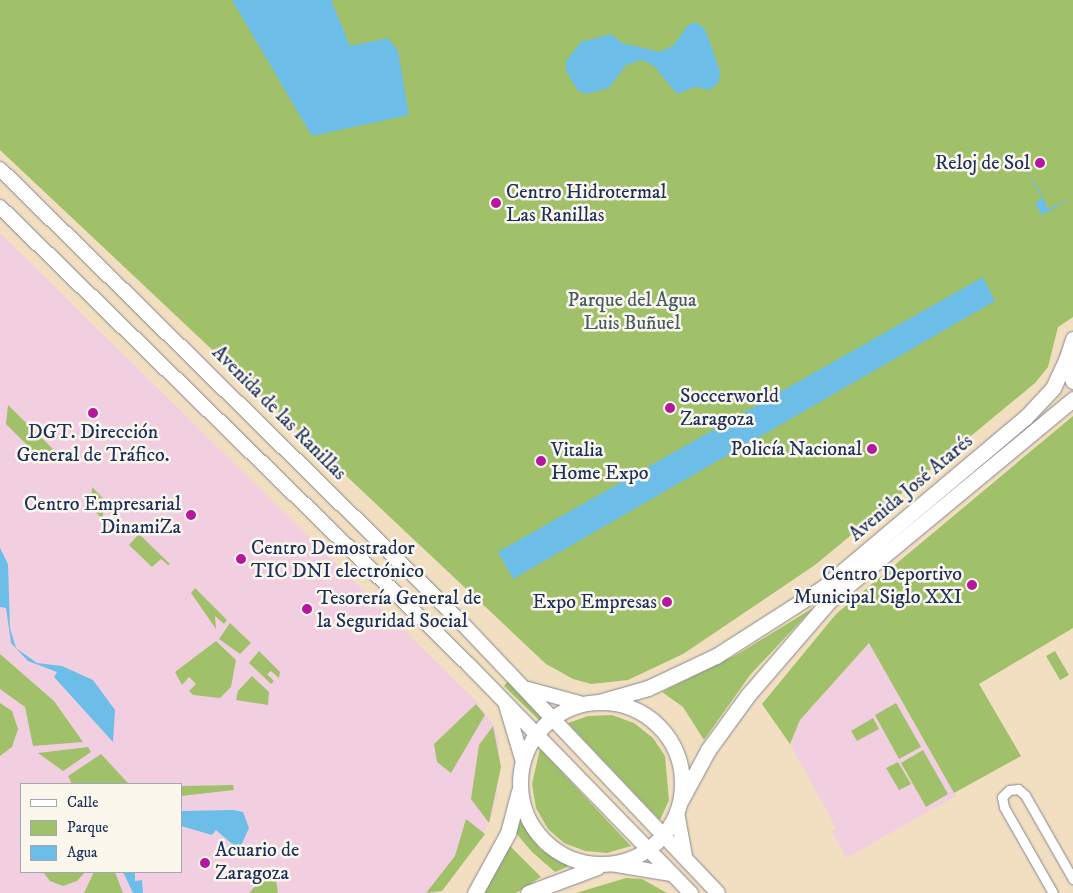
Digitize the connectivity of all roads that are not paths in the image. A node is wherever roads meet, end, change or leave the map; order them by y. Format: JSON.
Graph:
{"nodes":[{"id":1,"x":0,"y":169,"type":"edge"},
{"id":2,"x":0,"y":207,"type":"edge"},
{"id":3,"x":1073,"y":339,"type":"edge"},
{"id":4,"x":1066,"y":360,"type":"junction"},
{"id":5,"x":1073,"y":381,"type":"edge"},
{"id":6,"x":1073,"y":399,"type":"edge"},
{"id":7,"x":527,"y":689,"type":"junction"},
{"id":8,"x":503,"y":700,"type":"junction"},
{"id":9,"x":598,"y":702,"type":"junction"},
{"id":10,"x":583,"y":704,"type":"junction"},
{"id":11,"x":553,"y":718,"type":"junction"},
{"id":12,"x":538,"y":733,"type":"junction"},
{"id":13,"x":523,"y":762,"type":"junction"},
{"id":14,"x":520,"y":787,"type":"junction"},
{"id":15,"x":679,"y":806,"type":"junction"},
{"id":16,"x":664,"y":835,"type":"junction"},
{"id":17,"x":649,"y":849,"type":"junction"},
{"id":18,"x":685,"y":859,"type":"junction"},
{"id":19,"x":610,"y":864,"type":"junction"},
{"id":20,"x":673,"y":874,"type":"junction"},
{"id":21,"x":1073,"y":880,"type":"edge"},
{"id":22,"x":475,"y":893,"type":"edge"},
{"id":23,"x":528,"y":893,"type":"edge"},
{"id":24,"x":691,"y":893,"type":"edge"},
{"id":25,"x":718,"y":893,"type":"edge"},
{"id":26,"x":1053,"y":893,"type":"edge"}],
"edges":[{"from":1,"to":7,"type":"main road","name":"Avenida de las Ranillas"},
{"from":2,"to":8,"type":"main road"},
{"from":3,"to":4,"type":"main road","name":"Avenida José Atarés"},
{"from":4,"to":5,"type":"main road"},
{"from":4,"to":9,"type":"main road","name":"Avenida José Atarés"},
{"from":6,"to":15,"type":"main road","name":"Avenida José Atarés"},
{"from":7,"to":10,"type":"main road","name":"Avenida de las Ranillas"},
{"from":7,"to":11,"type":"main road","name":"Avenida de las Ranillas"},
{"from":8,"to":12,"type":"main road"},
{"from":8,"to":13,"type":"main road"},
{"from":9,"to":10,"type":"main road"},
{"from":9,"to":15,"type":"main road"},
{"from":10,"to":11,"type":"main road"},
{"from":11,"to":12,"type":"main road"},
{"from":11,"to":16,"type":"main road","name":"Avenida de las Ranillas"},
{"from":12,"to":13,"type":"main road"},
{"from":12,"to":17,"type":"main road"},
{"from":13,"to":14,"type":"main road"},
{"from":14,"to":19,"type":"main road"},
{"from":14,"to":22,"type":"main road"},
{"from":15,"to":16,"type":"main road","name":"Avenida José Atarés"},
{"from":15,"to":18,"type":"main road"},
{"from":16,"to":17,"type":"main road","name":"Avenida José Atarés"},
{"from":16,"to":18,"type":"main road","name":"Avenida de las Ranillas"},
{"from":17,"to":19,"type":"main road"},
{"from":17,"to":20,"type":"main road"},
{"from":18,"to":25,"type":"main road","name":"Avenida de las Ranillas"},
{"from":19,"to":20,"type":"main road"},
{"from":19,"to":23,"type":"main road"},
{"from":20,"to":24,"type":"main road"},
{"from":21,"to":26,"type":"street"}]}
